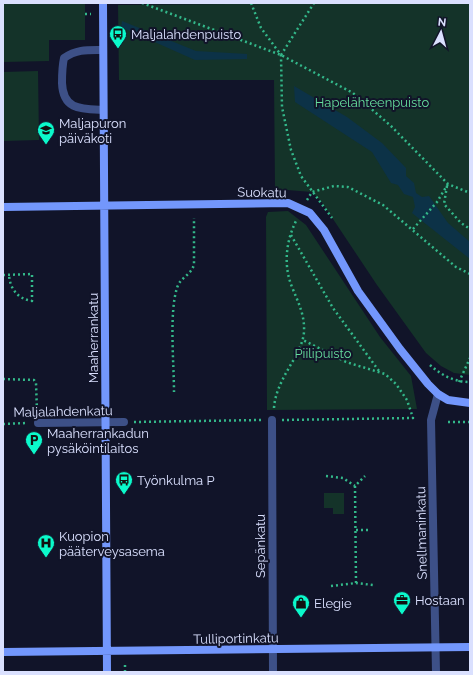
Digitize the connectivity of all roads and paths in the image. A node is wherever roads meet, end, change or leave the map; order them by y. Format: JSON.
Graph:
{"nodes":[{"id":1,"x":103,"y":3,"type":"edge"},
{"id":2,"x":142,"y":3,"type":"edge"},
{"id":3,"x":251,"y":3,"type":"edge"},
{"id":4,"x":314,"y":4,"type":"edge"},
{"id":5,"x":103,"y":50,"type":"junction"},
{"id":6,"x":281,"y":55,"type":"junction"},
{"id":7,"x":103,"y":110,"type":"junction"},
{"id":8,"x":448,"y":184,"type":"junction"},
{"id":9,"x":312,"y":192,"type":"junction"},
{"id":10,"x":470,"y":193,"type":"edge"},
{"id":11,"x":104,"y":205,"type":"junction"},
{"id":12,"x":3,"y":206,"type":"edge"},
{"id":13,"x":302,"y":208,"type":"junction"},
{"id":14,"x":194,"y":218,"type":"dead end"},
{"id":15,"x":334,"y":224,"type":"dead end"},
{"id":16,"x":413,"y":228,"type":"junction"},
{"id":17,"x":470,"y":229,"type":"edge"},
{"id":18,"x":290,"y":235,"type":"junction"},
{"id":19,"x":470,"y":274,"type":"edge"},
{"id":20,"x":3,"y":275,"type":"edge"},
{"id":21,"x":9,"y":275,"type":"junction"},
{"id":22,"x":303,"y":340,"type":"junction"},
{"id":23,"x":470,"y":358,"type":"edge"},
{"id":24,"x":428,"y":363,"type":"dead end"},
{"id":25,"x":379,"y":371,"type":"junction"},
{"id":26,"x":3,"y":379,"type":"edge"},
{"id":27,"x":460,"y":382,"type":"junction"},
{"id":28,"x":470,"y":382,"type":"edge"},
{"id":29,"x":174,"y":392,"type":"dead end"},
{"id":30,"x":438,"y":394,"type":"junction"},
{"id":31,"x":470,"y":403,"type":"edge"},
{"id":32,"x":413,"y":418,"type":"dead end"},
{"id":33,"x":272,"y":420,"type":"joint"},
{"id":34,"x":105,"y":422,"type":"junction"},
{"id":35,"x":124,"y":422,"type":"dead end"},
{"id":36,"x":448,"y":422,"type":"dead end"},
{"id":37,"x":470,"y":422,"type":"edge"},
{"id":38,"x":38,"y":423,"type":"junction"},
{"id":39,"x":3,"y":424,"type":"edge"},
{"id":40,"x":326,"y":476,"type":"dead end"},
{"id":41,"x":365,"y":476,"type":"dead end"},
{"id":42,"x":355,"y":486,"type":"junction"},
{"id":43,"x":356,"y":530,"type":"junction"},
{"id":44,"x":368,"y":530,"type":"dead end"},
{"id":45,"x":356,"y":583,"type":"junction"},
{"id":46,"x":373,"y":585,"type":"dead end"},
{"id":47,"x":331,"y":586,"type":"dead end"},
{"id":48,"x":470,"y":647,"type":"edge"},
{"id":49,"x":436,"y":648,"type":"junction"},
{"id":50,"x":272,"y":650,"type":"junction"},
{"id":51,"x":107,"y":651,"type":"junction"},
{"id":52,"x":3,"y":652,"type":"edge"},
{"id":53,"x":125,"y":663,"type":"dead end"},
{"id":54,"x":107,"y":672,"type":"edge"},
{"id":55,"x":125,"y":672,"type":"edge"},
{"id":56,"x":273,"y":672,"type":"edge"},
{"id":57,"x":436,"y":672,"type":"edge"}],
"edges":[{"from":1,"to":5,"type":"street","name":"Maaherrankatu"},
{"from":2,"to":6,"type":"path"},
{"from":3,"to":6,"type":"path"},
{"from":4,"to":6,"type":"path"},
{"from":5,"to":7,"type":"street","name":"Maaherrankatu"},
{"from":5,"to":7,"type":"street"},
{"from":6,"to":8,"type":"path"},
{"from":6,"to":9,"type":"path"},
{"from":7,"to":11,"type":"street","name":"Maaherrankatu"},
{"from":8,"to":10,"type":"path"},
{"from":8,"to":16,"type":"path"},
{"from":8,"to":17,"type":"path"},
{"from":9,"to":13,"type":"path"},
{"from":9,"to":15,"type":"path"},
{"from":9,"to":16,"type":"path"},
{"from":11,"to":12,"type":"street","name":"Suokatu"},
{"from":11,"to":13,"type":"street","name":"Suokatu"},
{"from":11,"to":34,"type":"street","name":"Maaherrankatu"},
{"from":13,"to":18,"type":"path"},
{"from":13,"to":30,"type":"street","name":"Suokatu"},
{"from":14,"to":29,"type":"path"},
{"from":16,"to":19,"type":"path"},
{"from":18,"to":22,"type":"path"},
{"from":18,"to":25,"type":"path"},
{"from":20,"to":21,"type":"path"},
{"from":21,"to":21,"type":"path"},
{"from":22,"to":25,"type":"path"},
{"from":22,"to":33,"type":"path"},
{"from":23,"to":27,"type":"path"},
{"from":24,"to":27,"type":"path"},
{"from":25,"to":32,"type":"path"},
{"from":26,"to":38,"type":"path"},
{"from":27,"to":28,"type":"path"},
{"from":30,"to":31,"type":"street","name":"Suokatu"},
{"from":30,"to":49,"type":"street","name":"Snellmaninkatu"},
{"from":33,"to":50,"type":"street","name":"Sepänkatu"},
{"from":34,"to":35,"type":"street","name":"Maljalahdenkatu"},
{"from":34,"to":38,"type":"street","name":"Maljalahdenkatu"},
{"from":34,"to":51,"type":"street","name":"Maaherrankatu"},
{"from":36,"to":37,"type":"path"},
{"from":38,"to":39,"type":"path","name":"Maljalahdenkatu"},
{"from":40,"to":42,"type":"path"},
{"from":41,"to":42,"type":"path"},
{"from":42,"to":43,"type":"path"},
{"from":43,"to":44,"type":"path"},
{"from":43,"to":45,"type":"path"},
{"from":45,"to":46,"type":"path"},
{"from":45,"to":47,"type":"path"},
{"from":48,"to":49,"type":"street","name":"Tulliportinkatu"},
{"from":49,"to":50,"type":"street","name":"Tulliportinkatu"},
{"from":49,"to":57,"type":"street","name":"Snellmaninkatu"},
{"from":50,"to":51,"type":"street","name":"Tulliportinkatu"},
{"from":50,"to":56,"type":"street","name":"Sepänkatu"},
{"from":51,"to":52,"type":"street","name":"Tulliportinkatu"},
{"from":51,"to":54,"type":"street","name":"Maaherrankatu"},
{"from":53,"to":55,"type":"path"}]}
